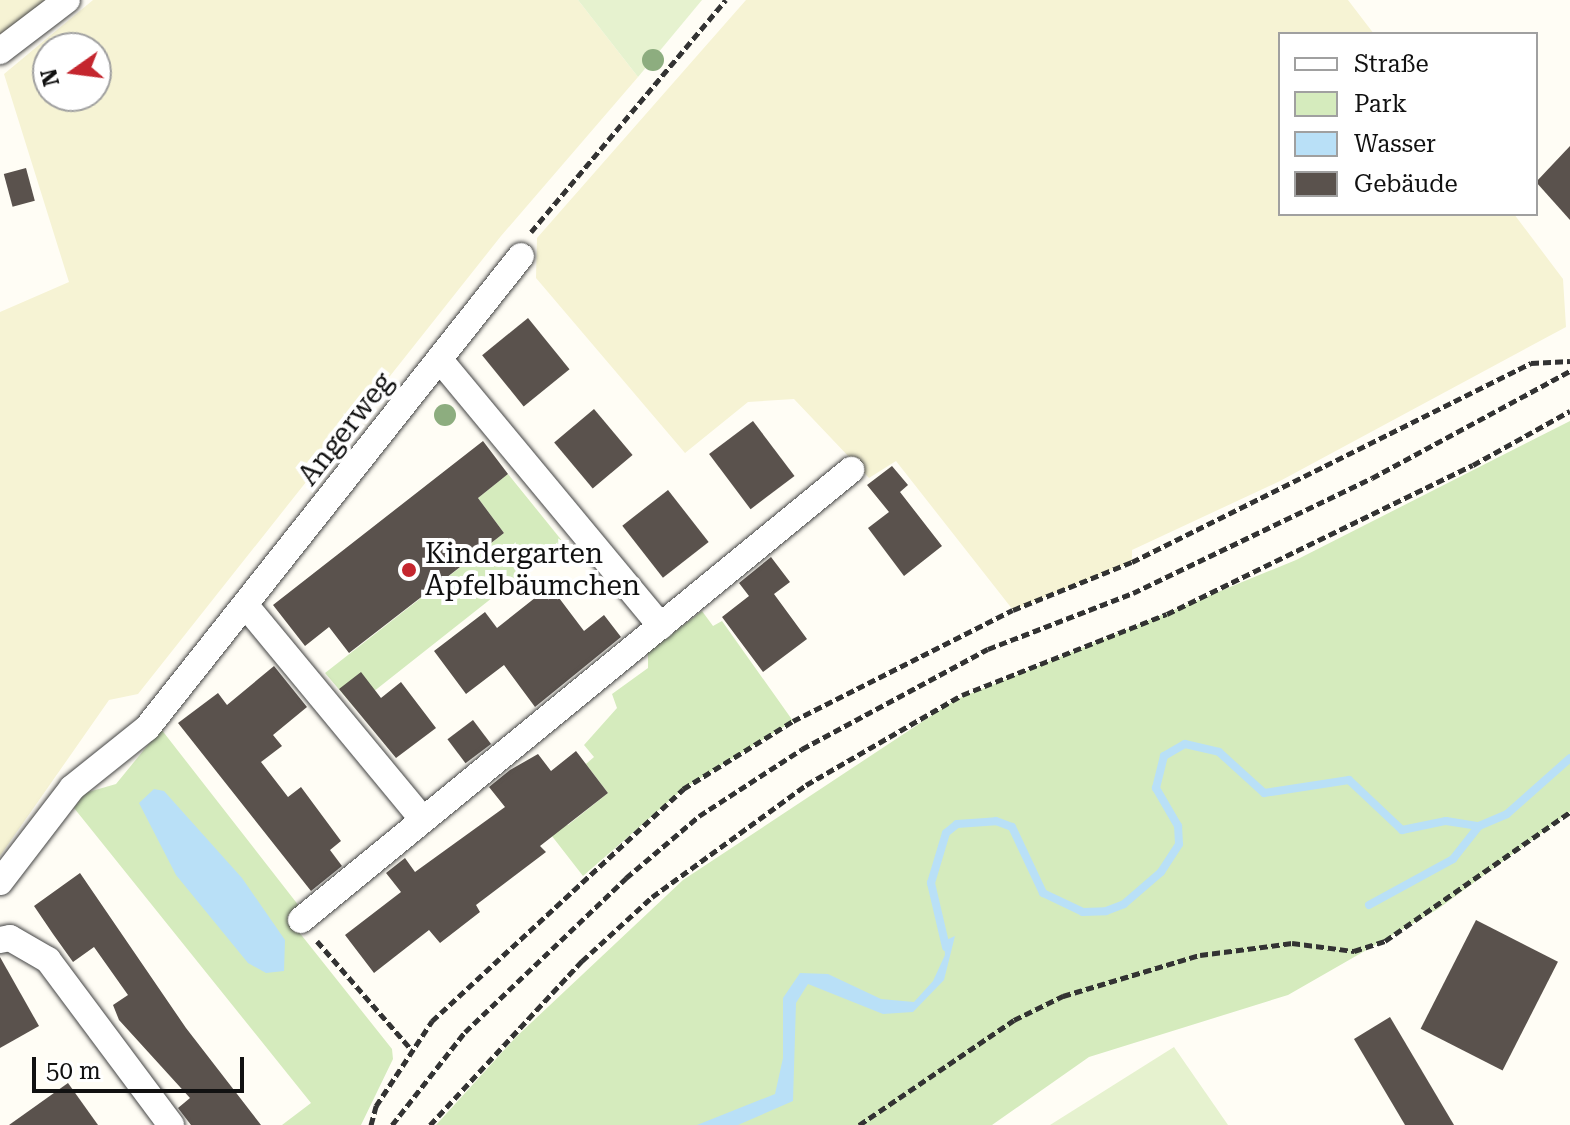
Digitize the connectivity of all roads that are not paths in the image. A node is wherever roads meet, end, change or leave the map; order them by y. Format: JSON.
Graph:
{"nodes":[{"id":1,"x":67,"y":0,"type":"edge"},
{"id":2,"x":0,"y":51,"type":"edge"},
{"id":3,"x":521,"y":256,"type":"road end"},
{"id":4,"x":440,"y":360,"type":"junction"},
{"id":5,"x":851,"y":470,"type":"dead end"},
{"id":6,"x":247,"y":607,"type":"junction"},
{"id":7,"x":661,"y":626,"type":"junction"},
{"id":8,"x":421,"y":817,"type":"junction"},
{"id":9,"x":0,"y":882,"type":"edge"},
{"id":10,"x":301,"y":920,"type":"road end"},
{"id":11,"x":0,"y":940,"type":"edge"},
{"id":12,"x":171,"y":1125,"type":"edge"}],
"edges":[{"from":1,"to":2,"type":"street"},
{"from":3,"to":4,"type":"street","name":"Angerweg"},
{"from":4,"to":6,"type":"street","name":"Angerweg"},
{"from":4,"to":7,"type":"street"},
{"from":5,"to":7,"type":"street"},
{"from":6,"to":8,"type":"street"},
{"from":6,"to":9,"type":"street","name":"Angerweg"},
{"from":7,"to":8,"type":"street"},
{"from":8,"to":10,"type":"street"},
{"from":11,"to":12,"type":"street"}]}
